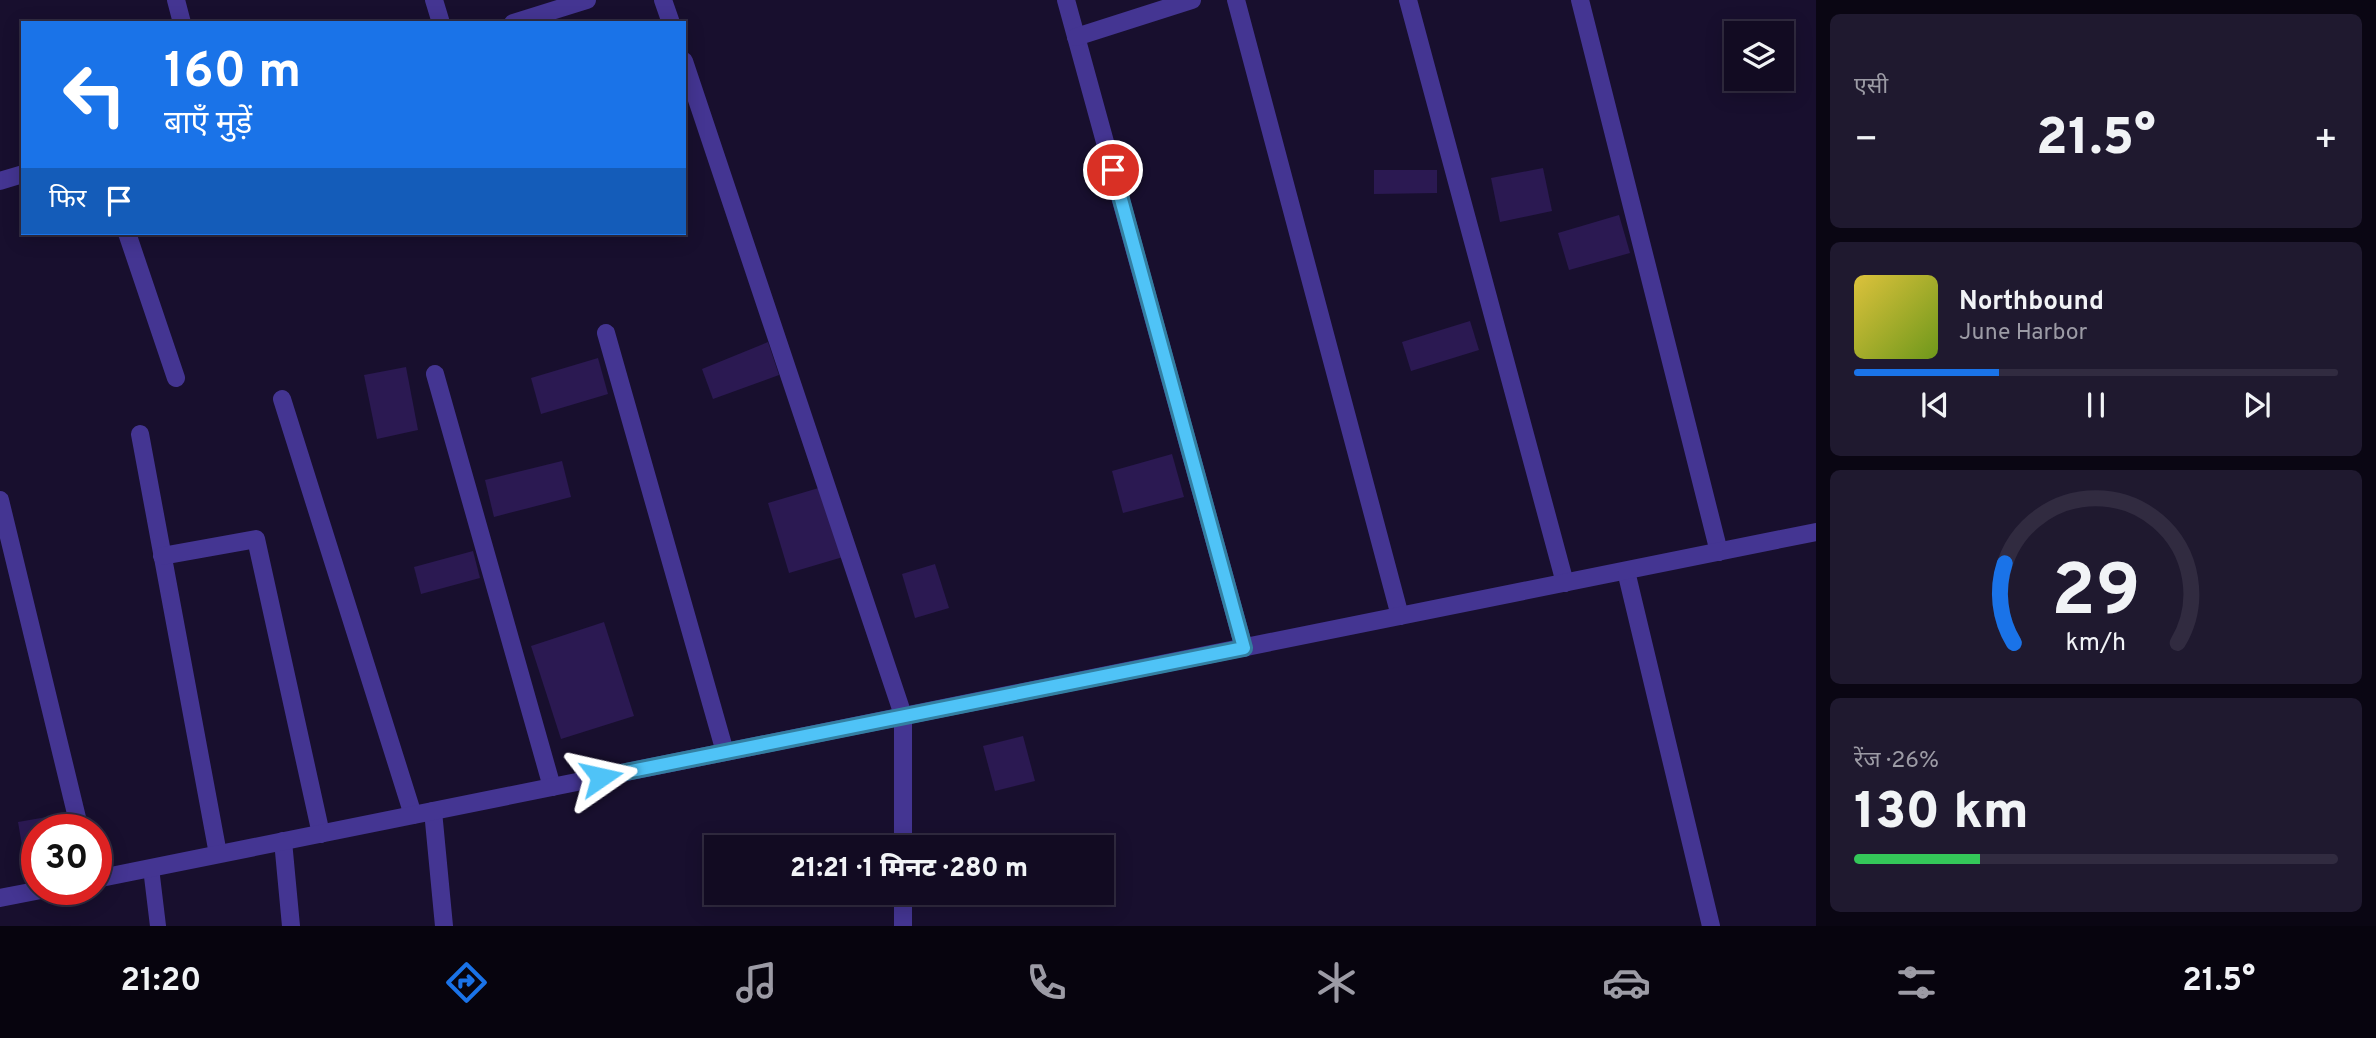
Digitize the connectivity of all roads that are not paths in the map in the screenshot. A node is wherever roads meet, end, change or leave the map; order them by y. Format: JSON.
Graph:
{"nodes":[{"id":1,"x":176,"y":0,"type":"edge"},
{"id":2,"x":434,"y":0,"type":"edge"},
{"id":3,"x":587,"y":0,"type":"edge"},
{"id":4,"x":663,"y":0,"type":"edge"},
{"id":5,"x":1066,"y":0,"type":"edge"},
{"id":6,"x":1192,"y":0,"type":"edge"},
{"id":7,"x":1236,"y":0,"type":"edge"},
{"id":8,"x":1408,"y":0,"type":"edge"},
{"id":9,"x":1580,"y":0,"type":"edge"},
{"id":10,"x":181,"y":21,"type":"edge"},
{"id":11,"x":440,"y":21,"type":"edge"},
{"id":12,"x":519,"y":21,"type":"edge"},
{"id":13,"x":670,"y":21,"type":"edge"},
{"id":14,"x":1076,"y":37,"type":"junction"},
{"id":15,"x":686,"y":67,"type":"edge"},
{"id":16,"x":21,"y":175,"type":"edge"},
{"id":17,"x":0,"y":181,"type":"edge"},
{"id":18,"x":128,"y":235,"type":"edge"},
{"id":19,"x":606,"y":333,"type":"dead end"},
{"id":20,"x":435,"y":374,"type":"dead end"},
{"id":21,"x":176,"y":378,"type":"dead end"},
{"id":22,"x":282,"y":399,"type":"dead end"},
{"id":23,"x":139,"y":434,"type":"dead end"},
{"id":24,"x":0,"y":500,"type":"edge"},
{"id":25,"x":1815,"y":535,"type":"edge"},
{"id":26,"x":1719,"y":552,"type":"junction"},
{"id":27,"x":162,"y":556,"type":"junction"},
{"id":28,"x":1626,"y":571,"type":"junction"},
{"id":29,"x":1565,"y":583,"type":"junction"},
{"id":30,"x":1400,"y":616,"type":"junction"},
{"id":31,"x":1244,"y":648,"type":"junction"},
{"id":32,"x":903,"y":715,"type":"junction"},
{"id":33,"x":724,"y":752,"type":"junction"},
{"id":34,"x":552,"y":787,"type":"junction"},
{"id":35,"x":433,"y":811,"type":"junction"},
{"id":36,"x":76,"y":814,"type":"edge"},
{"id":37,"x":413,"y":815,"type":"junction"},
{"id":38,"x":321,"y":834,"type":"junction"},
{"id":39,"x":903,"y":835,"type":"edge"},
{"id":40,"x":284,"y":841,"type":"junction"},
{"id":41,"x":218,"y":854,"type":"junction"},
{"id":42,"x":151,"y":868,"type":"junction"},
{"id":43,"x":112,"y":876,"type":"edge"},
{"id":44,"x":21,"y":894,"type":"edge"},
{"id":45,"x":0,"y":898,"type":"edge"},
{"id":46,"x":903,"y":905,"type":"edge"},
{"id":47,"x":158,"y":926,"type":"edge"},
{"id":48,"x":291,"y":926,"type":"edge"},
{"id":49,"x":444,"y":926,"type":"edge"},
{"id":50,"x":903,"y":926,"type":"edge"},
{"id":51,"x":1711,"y":926,"type":"edge"}],
"edges":[{"from":1,"to":10,"type":"street"},
{"from":2,"to":11,"type":"street"},
{"from":3,"to":12,"type":"street"},
{"from":4,"to":13,"type":"street"},
{"from":5,"to":14,"type":"street"},
{"from":6,"to":14,"type":"street"},
{"from":7,"to":30,"type":"street"},
{"from":8,"to":29,"type":"street"},
{"from":9,"to":26,"type":"street"},
{"from":14,"to":31,"type":"street"},
{"from":15,"to":32,"type":"street"},
{"from":16,"to":17,"type":"street"},
{"from":18,"to":21,"type":"street"},
{"from":19,"to":33,"type":"street"},
{"from":20,"to":34,"type":"street"},
{"from":22,"to":37,"type":"street"},
{"from":23,"to":27,"type":"street"},
{"from":24,"to":36,"type":"street"},
{"from":25,"to":26,"type":"street"},
{"from":26,"to":28,"type":"street"},
{"from":27,"to":38,"type":"street"},
{"from":27,"to":41,"type":"street"},
{"from":28,"to":29,"type":"street"},
{"from":28,"to":51,"type":"street"},
{"from":29,"to":30,"type":"street"},
{"from":30,"to":31,"type":"street"},
{"from":31,"to":32,"type":"street"},
{"from":32,"to":33,"type":"street"},
{"from":32,"to":39,"type":"street"},
{"from":33,"to":34,"type":"street"},
{"from":34,"to":35,"type":"street"},
{"from":35,"to":37,"type":"street"},
{"from":35,"to":49,"type":"street"},
{"from":37,"to":38,"type":"street"},
{"from":38,"to":40,"type":"street"},
{"from":40,"to":41,"type":"street"},
{"from":40,"to":48,"type":"street"},
{"from":41,"to":42,"type":"street"},
{"from":42,"to":43,"type":"street"},
{"from":42,"to":47,"type":"lane"},
{"from":44,"to":45,"type":"street"},
{"from":46,"to":50,"type":"street"}]}
